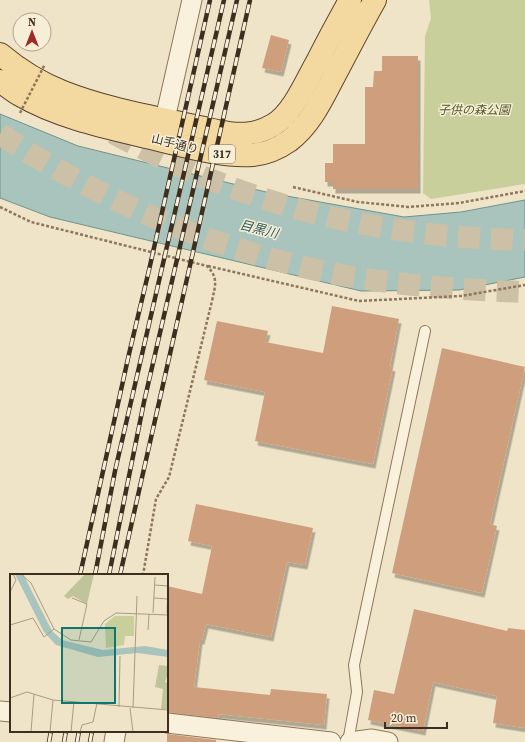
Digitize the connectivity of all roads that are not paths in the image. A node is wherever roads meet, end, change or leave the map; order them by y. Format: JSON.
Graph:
{"nodes":[{"id":1,"x":192,"y":0,"type":"edge"},
{"id":2,"x":350,"y":0,"type":"edge"},
{"id":3,"x":375,"y":0,"type":"edge"},
{"id":4,"x":0,"y":54,"type":"edge"},
{"id":5,"x":0,"y":81,"type":"edge"},
{"id":6,"x":165,"y":119,"type":"junction"},
{"id":7,"x":425,"y":331,"type":"dead end"},
{"id":8,"x":0,"y":711,"type":"edge"},
{"id":9,"x":10,"y":712,"type":"edge"},
{"id":10,"x":168,"y":724,"type":"edge"},
{"id":11,"x":116,"y":732,"type":"edge"},
{"id":12,"x":114,"y":742,"type":"edge"},
{"id":13,"x":332,"y":742,"type":"edge"},
{"id":14,"x":349,"y":742,"type":"edge"},
{"id":15,"x":388,"y":742,"type":"edge"}],
"edges":[{"from":1,"to":6,"type":"street"},
{"from":2,"to":6,"type":"main road","name":"山手通り","number":"317"},
{"from":3,"to":5,"type":"main road","name":"山手通り","number":"317"},
{"from":4,"to":6,"type":"main road","name":"山手通り","number":"317"},
{"from":7,"to":14,"type":"lane"},
{"from":8,"to":9,"type":"street"},
{"from":10,"to":13,"type":"street"},
{"from":11,"to":12,"type":"street"},
{"from":14,"to":15,"type":"street"}]}
